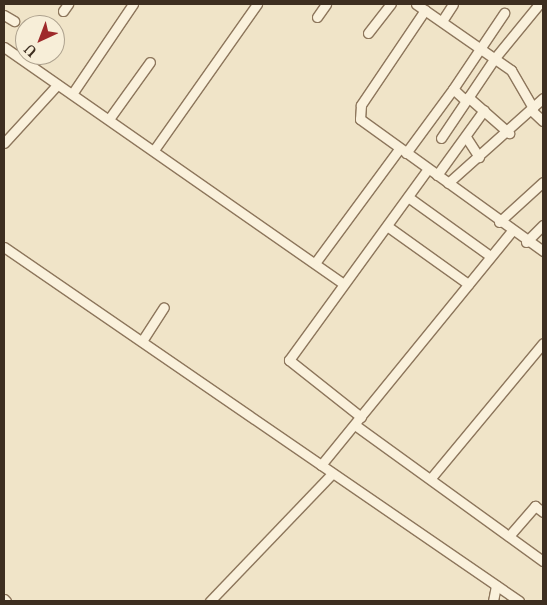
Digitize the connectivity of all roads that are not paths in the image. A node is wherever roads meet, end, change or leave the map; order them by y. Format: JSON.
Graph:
{"nodes":[{"id":1,"x":133,"y":4,"type":"edge"},
{"id":2,"x":257,"y":4,"type":"edge"},
{"id":3,"x":326,"y":4,"type":"edge"},
{"id":4,"x":391,"y":4,"type":"edge"},
{"id":5,"x":416,"y":4,"type":"edge"},
{"id":6,"x":453,"y":4,"type":"edge"},
{"id":7,"x":539,"y":4,"type":"edge"},
{"id":8,"x":426,"y":10,"type":"junction"},
{"id":9,"x":504,"y":13,"type":"dead end"},
{"id":10,"x":4,"y":14,"type":"edge"},
{"id":11,"x":318,"y":17,"type":"dead end"},
{"id":12,"x":442,"y":21,"type":"junction"},
{"id":13,"x":14,"y":22,"type":"dead end"},
{"id":14,"x":368,"y":33,"type":"dead end"},
{"id":15,"x":4,"y":48,"type":"edge"},
{"id":16,"x":481,"y":48,"type":"junction"},
{"id":17,"x":494,"y":59,"type":"junction"},
{"id":18,"x":150,"y":62,"type":"dead end"},
{"id":19,"x":57,"y":85,"type":"junction"},
{"id":20,"x":453,"y":89,"type":"junction"},
{"id":21,"x":72,"y":94,"type":"junction"},
{"id":22,"x":467,"y":98,"type":"junction"},
{"id":23,"x":543,"y":98,"type":"edge"},
{"id":24,"x":532,"y":109,"type":"junction"},
{"id":25,"x":484,"y":110,"type":"junction"},
{"id":26,"x":109,"y":119,"type":"junction"},
{"id":27,"x":543,"y":121,"type":"edge"},
{"id":28,"x":509,"y":133,"type":"junction"},
{"id":29,"x":466,"y":137,"type":"junction"},
{"id":30,"x":441,"y":138,"type":"dead end"},
{"id":31,"x":4,"y":143,"type":"edge"},
{"id":32,"x":154,"y":150,"type":"junction"},
{"id":33,"x":403,"y":151,"type":"junction"},
{"id":34,"x":479,"y":157,"type":"junction"},
{"id":35,"x":428,"y":169,"type":"junction"},
{"id":36,"x":437,"y":175,"type":"junction"},
{"id":37,"x":543,"y":182,"type":"edge"},
{"id":38,"x":448,"y":183,"type":"junction"},
{"id":39,"x":408,"y":197,"type":"junction"},
{"id":40,"x":499,"y":222,"type":"junction"},
{"id":41,"x":543,"y":225,"type":"edge"},
{"id":42,"x":387,"y":226,"type":"junction"},
{"id":43,"x":512,"y":231,"type":"junction"},
{"id":44,"x":526,"y":242,"type":"junction"},
{"id":45,"x":4,"y":246,"type":"edge"},
{"id":46,"x":543,"y":251,"type":"edge"},
{"id":47,"x":490,"y":256,"type":"junction"},
{"id":48,"x":315,"y":263,"type":"junction"},
{"id":49,"x":344,"y":284,"type":"junction"},
{"id":50,"x":468,"y":284,"type":"junction"},
{"id":51,"x":164,"y":308,"type":"dead end"},
{"id":52,"x":142,"y":341,"type":"junction"},
{"id":53,"x":543,"y":343,"type":"edge"},
{"id":54,"x":358,"y":421,"type":"junction"},
{"id":55,"x":320,"y":465,"type":"junction"},
{"id":56,"x":332,"y":474,"type":"junction"},
{"id":57,"x":431,"y":478,"type":"junction"},
{"id":58,"x":543,"y":512,"type":"edge"},
{"id":59,"x":509,"y":536,"type":"junction"},
{"id":60,"x":543,"y":561,"type":"edge"},
{"id":61,"x":496,"y":585,"type":"junction"},
{"id":62,"x":210,"y":601,"type":"edge"},
{"id":63,"x":493,"y":601,"type":"edge"},
{"id":64,"x":519,"y":601,"type":"edge"}],
"edges":[{"from":1,"to":21,"type":"street"},
{"from":2,"to":32,"type":"street"},
{"from":3,"to":11,"type":"street"},
{"from":4,"to":14,"type":"street"},
{"from":5,"to":8,"type":"street"},
{"from":6,"to":12,"type":"street"},
{"from":7,"to":17,"type":"street"},
{"from":8,"to":12,"type":"street"},
{"from":8,"to":33,"type":"street"},
{"from":9,"to":16,"type":"street"},
{"from":10,"to":13,"type":"street"},
{"from":12,"to":16,"type":"street"},
{"from":15,"to":19,"type":"street"},
{"from":16,"to":17,"type":"street"},
{"from":16,"to":20,"type":"street"},
{"from":17,"to":22,"type":"street"},
{"from":17,"to":24,"type":"street"},
{"from":18,"to":26,"type":"street"},
{"from":19,"to":21,"type":"street"},
{"from":19,"to":31,"type":"street"},
{"from":20,"to":22,"type":"street"},
{"from":20,"to":33,"type":"street"},
{"from":21,"to":26,"type":"street"},
{"from":22,"to":25,"type":"street"},
{"from":22,"to":30,"type":"street"},
{"from":23,"to":24,"type":"street"},
{"from":24,"to":27,"type":"street"},
{"from":24,"to":28,"type":"street"},
{"from":25,"to":28,"type":"street"},
{"from":25,"to":29,"type":"street"},
{"from":26,"to":32,"type":"street"},
{"from":28,"to":34,"type":"street"},
{"from":29,"to":34,"type":"street"},
{"from":29,"to":36,"type":"street"},
{"from":32,"to":48,"type":"street"},
{"from":33,"to":35,"type":"street"},
{"from":33,"to":48,"type":"street"},
{"from":34,"to":38,"type":"street"},
{"from":35,"to":36,"type":"street"},
{"from":35,"to":39,"type":"street"},
{"from":36,"to":38,"type":"street"},
{"from":37,"to":40,"type":"street"},
{"from":38,"to":40,"type":"street"},
{"from":39,"to":42,"type":"street"},
{"from":39,"to":47,"type":"street"},
{"from":40,"to":43,"type":"street"},
{"from":41,"to":44,"type":"street"},
{"from":42,"to":49,"type":"street"},
{"from":42,"to":50,"type":"street"},
{"from":43,"to":44,"type":"street"},
{"from":43,"to":47,"type":"street"},
{"from":44,"to":46,"type":"street"},
{"from":45,"to":52,"type":"street"},
{"from":47,"to":50,"type":"street"},
{"from":48,"to":49,"type":"street"},
{"from":49,"to":54,"type":"street"},
{"from":50,"to":54,"type":"street"},
{"from":51,"to":52,"type":"street"},
{"from":52,"to":55,"type":"street"},
{"from":53,"to":57,"type":"street"},
{"from":54,"to":55,"type":"street"},
{"from":54,"to":57,"type":"street"},
{"from":55,"to":56,"type":"street"},
{"from":56,"to":61,"type":"street"},
{"from":56,"to":62,"type":"street"},
{"from":57,"to":59,"type":"street"},
{"from":58,"to":59,"type":"street"},
{"from":59,"to":60,"type":"street"},
{"from":61,"to":63,"type":"street"},
{"from":61,"to":64,"type":"street"}]}
